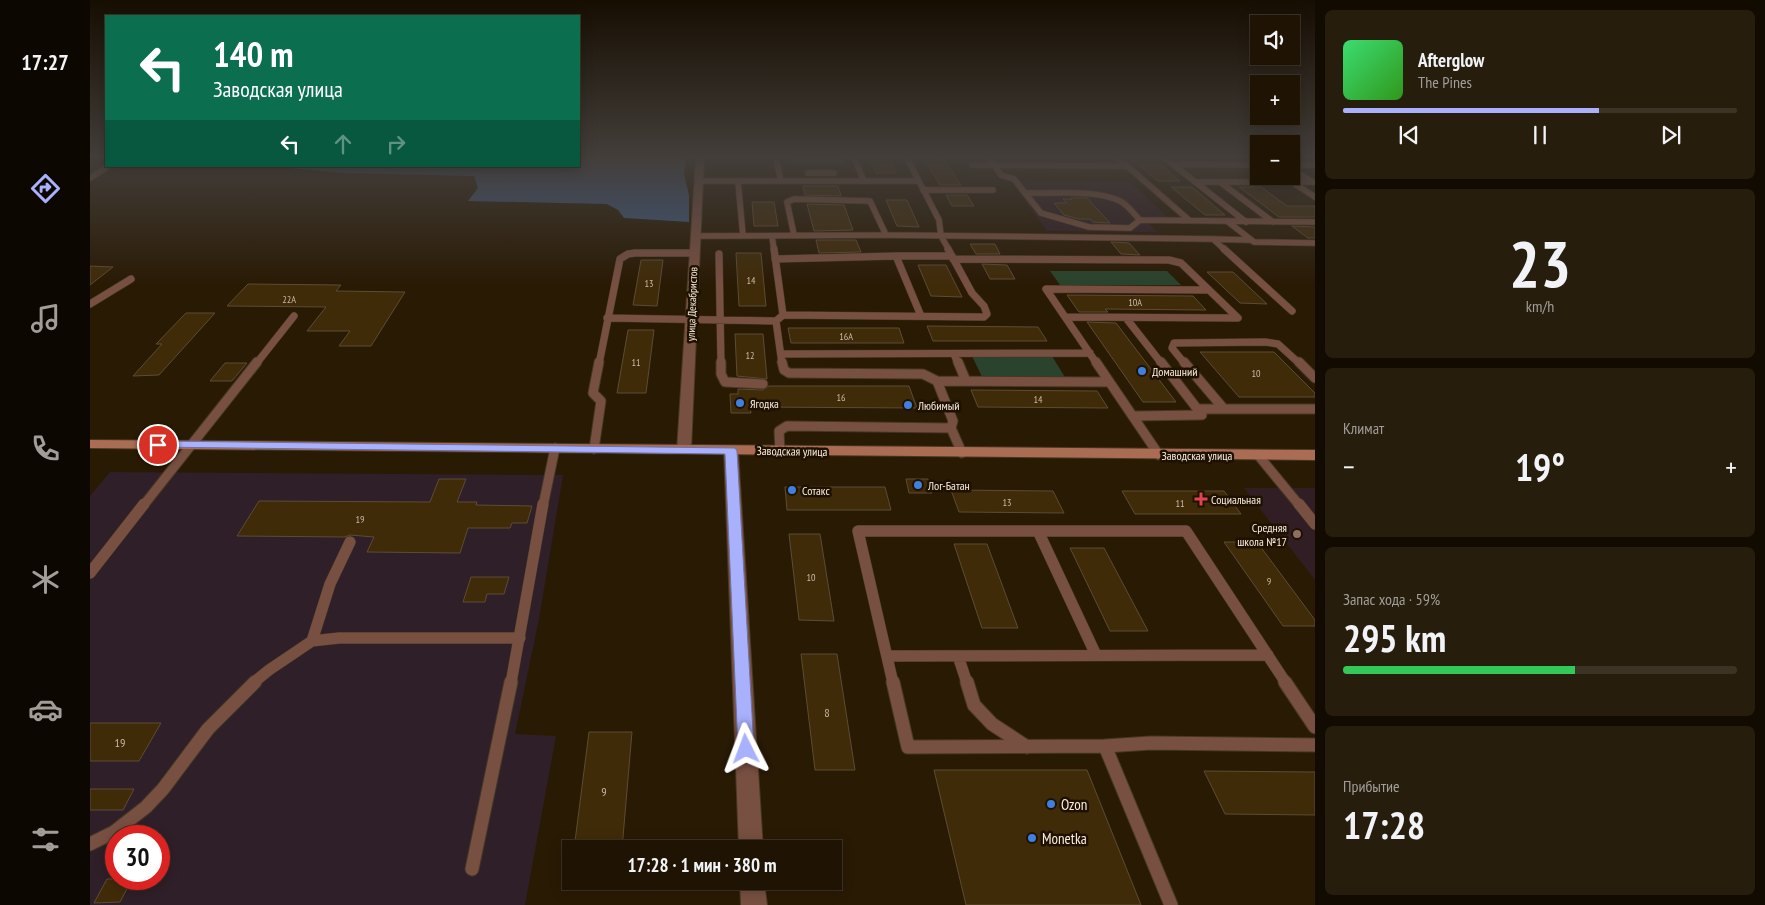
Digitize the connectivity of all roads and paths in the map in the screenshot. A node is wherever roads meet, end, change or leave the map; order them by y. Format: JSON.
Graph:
{"nodes":[{"id":1,"x":697,"y":200,"type":"edge"},
{"id":2,"x":740,"y":200,"type":"edge"},
{"id":3,"x":791,"y":200,"type":"edge"},
{"id":4,"x":841,"y":200,"type":"edge"},
{"id":5,"x":928,"y":200,"type":"edge"},
{"id":6,"x":1031,"y":200,"type":"edge"},
{"id":7,"x":1117,"y":200,"type":"edge"},
{"id":8,"x":1166,"y":200,"type":"edge"},
{"id":9,"x":1218,"y":200,"type":"edge"},
{"id":10,"x":1244,"y":200,"type":"edge"},
{"id":11,"x":1140,"y":220,"type":"junction"},
{"id":12,"x":1189,"y":220,"type":"junction"},
{"id":13,"x":1227,"y":222,"type":"junction"},
{"id":14,"x":1246,"y":222,"type":"junction"},
{"id":15,"x":1273,"y":222,"type":"junction"},
{"id":16,"x":1315,"y":222,"type":"edge"},
{"id":17,"x":794,"y":235,"type":"junction"},
{"id":18,"x":886,"y":235,"type":"junction"},
{"id":19,"x":696,"y":236,"type":"junction"},
{"id":20,"x":743,"y":236,"type":"junction"},
{"id":21,"x":772,"y":236,"type":"junction"},
{"id":22,"x":941,"y":236,"type":"junction"},
{"id":23,"x":1212,"y":240,"type":"junction"},
{"id":24,"x":1249,"y":240,"type":"junction"},
{"id":25,"x":1315,"y":243,"type":"edge"},
{"id":26,"x":694,"y":253,"type":"junction"},
{"id":27,"x":719,"y":254,"type":"dead end"},
{"id":28,"x":896,"y":256,"type":"junction"},
{"id":29,"x":952,"y":257,"type":"junction"},
{"id":30,"x":776,"y":259,"type":"junction"},
{"id":31,"x":131,"y":279,"type":"dead end"},
{"id":32,"x":1209,"y":290,"type":"junction"},
{"id":33,"x":90,"y":304,"type":"edge"},
{"id":34,"x":1292,"y":312,"type":"dead end"},
{"id":35,"x":783,"y":315,"type":"junction"},
{"id":36,"x":294,"y":316,"type":"dead end"},
{"id":37,"x":922,"y":316,"type":"junction"},
{"id":38,"x":607,"y":318,"type":"junction"},
{"id":39,"x":1066,"y":318,"type":"junction"},
{"id":40,"x":1126,"y":318,"type":"junction"},
{"id":41,"x":691,"y":320,"type":"junction"},
{"id":42,"x":720,"y":321,"type":"junction"},
{"id":43,"x":776,"y":321,"type":"junction"},
{"id":44,"x":1090,"y":353,"type":"junction"},
{"id":45,"x":781,"y":354,"type":"junction"},
{"id":46,"x":954,"y":354,"type":"junction"},
{"id":47,"x":1315,"y":378,"type":"edge"},
{"id":48,"x":937,"y":381,"type":"junction"},
{"id":49,"x":966,"y":381,"type":"junction"},
{"id":50,"x":1110,"y":382,"type":"junction"},
{"id":51,"x":764,"y":384,"type":"dead end"},
{"id":52,"x":1199,"y":409,"type":"junction"},
{"id":53,"x":1224,"y":409,"type":"junction"},
{"id":54,"x":1315,"y":409,"type":"edge"},
{"id":55,"x":1133,"y":416,"type":"junction"},
{"id":56,"x":951,"y":428,"type":"junction"},
{"id":57,"x":90,"y":444,"type":"edge"},
{"id":58,"x":191,"y":445,"type":"junction"},
{"id":59,"x":555,"y":448,"type":"junction"},
{"id":60,"x":594,"y":448,"type":"junction"},
{"id":61,"x":684,"y":450,"type":"junction"},
{"id":62,"x":731,"y":451,"type":"junction"},
{"id":63,"x":780,"y":451,"type":"junction"},
{"id":64,"x":962,"y":453,"type":"junction"},
{"id":65,"x":1159,"y":454,"type":"junction"},
{"id":66,"x":1258,"y":455,"type":"junction"},
{"id":67,"x":1315,"y":455,"type":"edge"},
{"id":68,"x":1315,"y":524,"type":"edge"},
{"id":69,"x":1038,"y":531,"type":"junction"},
{"id":70,"x":350,"y":542,"type":"dead end"},
{"id":71,"x":90,"y":573,"type":"edge"},
{"id":72,"x":520,"y":638,"type":"junction"},
{"id":73,"x":312,"y":640,"type":"junction"},
{"id":74,"x":1096,"y":655,"type":"junction"},
{"id":75,"x":1268,"y":655,"type":"junction"},
{"id":76,"x":887,"y":656,"type":"junction"},
{"id":77,"x":958,"y":656,"type":"junction"},
{"id":78,"x":1315,"y":727,"type":"edge"},
{"id":79,"x":1315,"y":745,"type":"edge"},
{"id":80,"x":1105,"y":746,"type":"junction"},
{"id":81,"x":1027,"y":747,"type":"junction"},
{"id":82,"x":751,"y":840,"type":"edge"},
{"id":83,"x":90,"y":844,"type":"edge"},
{"id":84,"x":472,"y":868,"type":"dead end"},
{"id":85,"x":753,"y":890,"type":"edge"},
{"id":86,"x":754,"y":905,"type":"edge"},
{"id":87,"x":1171,"y":905,"type":"edge"}],
"edges":[{"from":1,"to":19,"type":"street","name":"улица Декабристов"},
{"from":2,"to":20,"type":"lane"},
{"from":3,"to":17,"type":"lane"},
{"from":4,"to":18,"type":"lane"},
{"from":5,"to":22,"type":"lane"},
{"from":6,"to":11,"type":"lane"},
{"from":7,"to":11,"type":"lane"},
{"from":8,"to":12,"type":"lane"},
{"from":9,"to":14,"type":"lane"},
{"from":10,"to":15,"type":"lane"},
{"from":11,"to":12,"type":"lane"},
{"from":12,"to":13,"type":"lane"},
{"from":13,"to":14,"type":"lane"},
{"from":13,"to":24,"type":"lane"},
{"from":14,"to":15,"type":"lane"},
{"from":15,"to":16,"type":"lane"},
{"from":17,"to":18,"type":"lane"},
{"from":17,"to":21,"type":"lane"},
{"from":18,"to":22,"type":"lane"},
{"from":19,"to":20,"type":"lane"},
{"from":19,"to":26,"type":"street","name":"улица Декабристов"},
{"from":20,"to":21,"type":"lane"},
{"from":21,"to":30,"type":"lane"},
{"from":22,"to":23,"type":"lane"},
{"from":22,"to":29,"type":"lane"},
{"from":23,"to":24,"type":"lane"},
{"from":23,"to":34,"type":"lane"},
{"from":24,"to":25,"type":"lane"},
{"from":26,"to":38,"type":"lane"},
{"from":26,"to":41,"type":"street","name":"улица Декабристов"},
{"from":27,"to":42,"type":"lane"},
{"from":28,"to":29,"type":"lane"},
{"from":28,"to":30,"type":"lane"},
{"from":28,"to":37,"type":"lane"},
{"from":29,"to":32,"type":"lane"},
{"from":29,"to":37,"type":"lane"},
{"from":30,"to":35,"type":"lane"},
{"from":31,"to":33,"type":"lane"},
{"from":32,"to":39,"type":"lane"},
{"from":32,"to":40,"type":"lane"},
{"from":35,"to":37,"type":"lane"},
{"from":35,"to":43,"type":"lane"},
{"from":36,"to":58,"type":"lane"},
{"from":38,"to":41,"type":"lane"},
{"from":38,"to":60,"type":"lane"},
{"from":39,"to":40,"type":"lane"},
{"from":39,"to":44,"type":"lane"},
{"from":40,"to":52,"type":"lane"},
{"from":41,"to":42,"type":"lane"},
{"from":41,"to":61,"type":"street","name":"улица Декабристов"},
{"from":42,"to":43,"type":"lane"},
{"from":42,"to":51,"type":"lane"},
{"from":43,"to":45,"type":"lane"},
{"from":44,"to":46,"type":"lane"},
{"from":44,"to":50,"type":"lane"},
{"from":45,"to":46,"type":"lane"},
{"from":45,"to":48,"type":"lane"},
{"from":46,"to":49,"type":"lane"},
{"from":47,"to":53,"type":"lane"},
{"from":48,"to":49,"type":"lane"},
{"from":48,"to":56,"type":"lane"},
{"from":49,"to":50,"type":"lane"},
{"from":50,"to":55,"type":"lane"},
{"from":52,"to":53,"type":"lane"},
{"from":52,"to":55,"type":"lane"},
{"from":53,"to":54,"type":"lane"},
{"from":55,"to":65,"type":"lane"},
{"from":56,"to":63,"type":"lane"},
{"from":56,"to":64,"type":"lane"},
{"from":57,"to":58,"type":"street","name":"Заводская улица"},
{"from":58,"to":59,"type":"street","name":"Заводская улица"},
{"from":58,"to":71,"type":"lane"},
{"from":59,"to":60,"type":"street","name":"Заводская улица"},
{"from":59,"to":72,"type":"lane"},
{"from":60,"to":61,"type":"street","name":"Заводская улица"},
{"from":61,"to":62,"type":"street","name":"Заводская улица"},
{"from":62,"to":63,"type":"street","name":"Заводская улица"},
{"from":62,"to":82,"type":"street"},
{"from":63,"to":64,"type":"street","name":"Заводская улица"},
{"from":64,"to":65,"type":"street","name":"Заводская улица"},
{"from":65,"to":66,"type":"street","name":"Заводская улица"},
{"from":66,"to":67,"type":"street","name":"Заводская улица"},
{"from":66,"to":68,"type":"lane"},
{"from":69,"to":74,"type":"lane"},
{"from":69,"to":75,"type":"lane"},
{"from":69,"to":76,"type":"lane"},
{"from":70,"to":73,"type":"lane"},
{"from":72,"to":73,"type":"lane"},
{"from":72,"to":84,"type":"lane"},
{"from":73,"to":83,"type":"lane"},
{"from":74,"to":75,"type":"lane"},
{"from":74,"to":77,"type":"lane"},
{"from":75,"to":78,"type":"lane"},
{"from":76,"to":77,"type":"lane"},
{"from":76,"to":81,"type":"lane"},
{"from":77,"to":81,"type":"lane"},
{"from":79,"to":80,"type":"lane"},
{"from":80,"to":81,"type":"lane"},
{"from":80,"to":87,"type":"lane"},
{"from":85,"to":86,"type":"street"}]}
